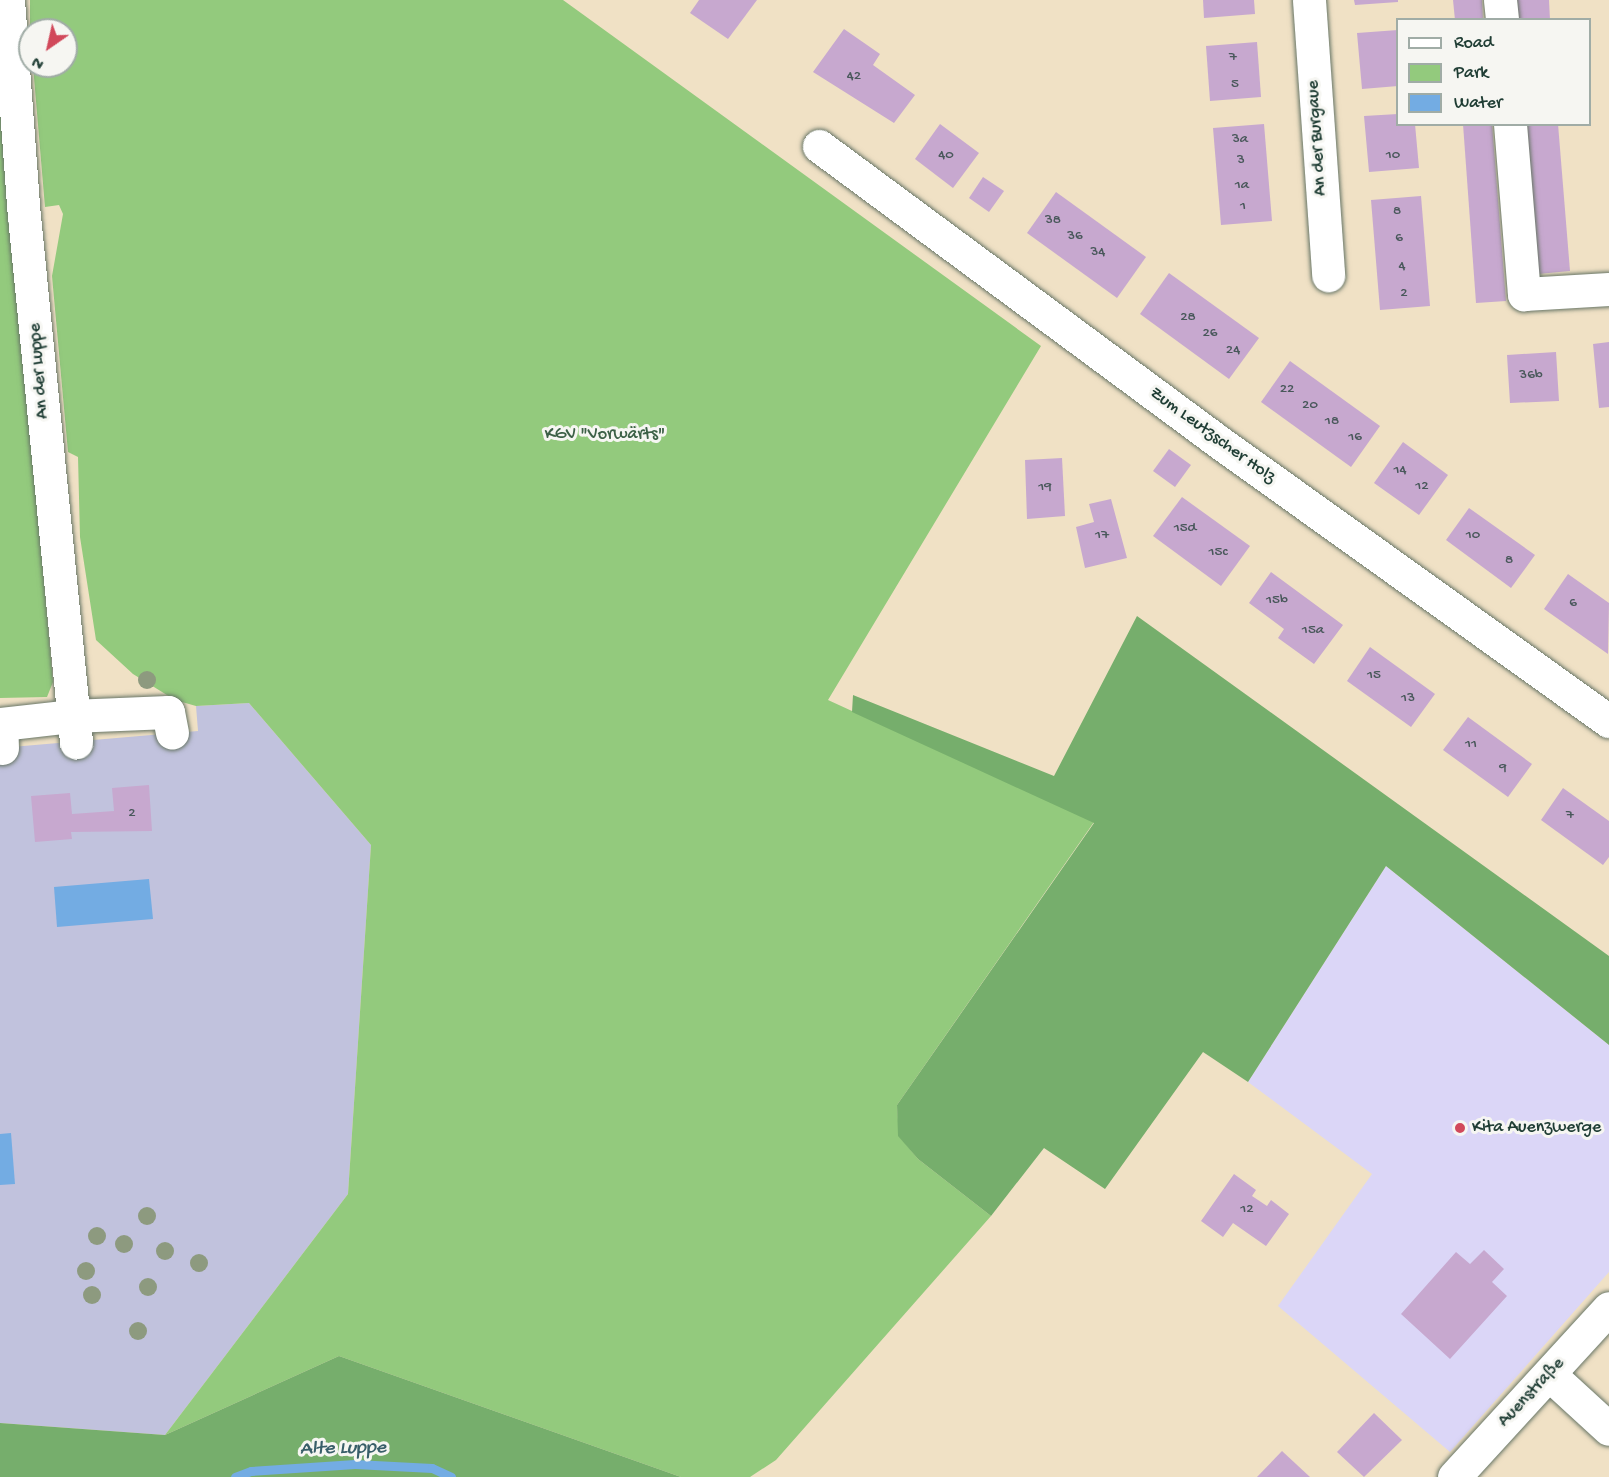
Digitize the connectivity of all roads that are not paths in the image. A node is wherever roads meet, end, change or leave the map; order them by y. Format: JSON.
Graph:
{"nodes":[{"id":1,"x":8,"y":0,"type":"edge"},
{"id":2,"x":1309,"y":0,"type":"edge"},
{"id":3,"x":1500,"y":0,"type":"edge"},
{"id":4,"x":1502,"y":18,"type":"edge"},
{"id":5,"x":1510,"y":126,"type":"edge"},
{"id":6,"x":819,"y":146,"type":"dead end"},
{"id":7,"x":1328,"y":275,"type":"dead end"},
{"id":8,"x":1609,"y":289,"type":"edge"},
{"id":9,"x":1609,"y":721,"type":"edge"},
{"id":10,"x":74,"y":729,"type":"junction"},
{"id":11,"x":172,"y":734,"type":"dead end"},
{"id":12,"x":2,"y":748,"type":"dead end"},
{"id":13,"x":1609,"y":1308,"type":"edge"},
{"id":14,"x":1549,"y":1374,"type":"junction"},
{"id":15,"x":1609,"y":1430,"type":"edge"},
{"id":16,"x":1454,"y":1477,"type":"edge"}],
"edges":[{"from":1,"to":10,"type":"street","name":"An der Luppe"},
{"from":2,"to":7,"type":"street","name":"An der Burgaue"},
{"from":3,"to":4,"type":"street"},
{"from":5,"to":8,"type":"street"},
{"from":6,"to":9,"type":"street","name":"Zum Leutzscher Holz"},
{"from":10,"to":11,"type":"street"},
{"from":10,"to":12,"type":"street"},
{"from":13,"to":14,"type":"street","name":"Auenstraße"},
{"from":14,"to":15,"type":"street"},
{"from":14,"to":16,"type":"street","name":"Auenstraße"}]}
